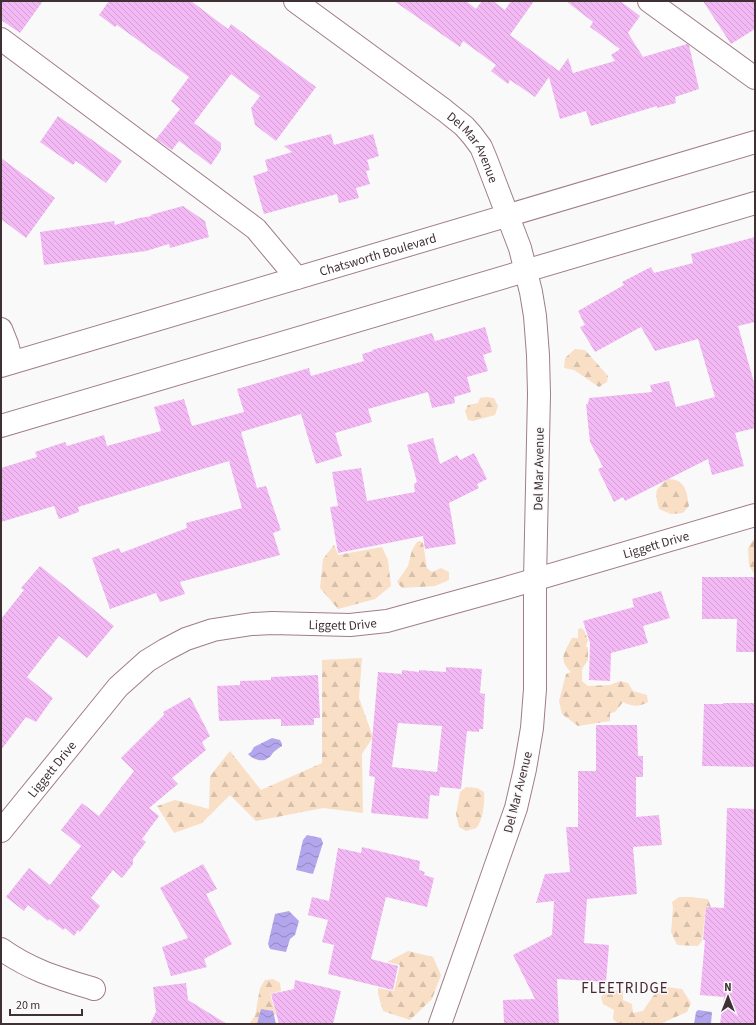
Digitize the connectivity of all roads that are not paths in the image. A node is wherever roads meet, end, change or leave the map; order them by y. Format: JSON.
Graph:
{"nodes":[{"id":1,"x":295,"y":1,"type":"edge"},
{"id":2,"x":649,"y":1,"type":"edge"},
{"id":3,"x":1,"y":39,"type":"edge"},
{"id":4,"x":755,"y":78,"type":"edge"},
{"id":5,"x":755,"y":142,"type":"edge"},
{"id":6,"x":755,"y":203,"type":"edge"},
{"id":7,"x":508,"y":215,"type":"junction"},
{"id":8,"x":526,"y":271,"type":"junction"},
{"id":9,"x":297,"y":278,"type":"junction"},
{"id":10,"x":1,"y":329,"type":"edge"},
{"id":11,"x":6,"y":364,"type":"edge"},
{"id":12,"x":1,"y":426,"type":"edge"},
{"id":13,"x":755,"y":515,"type":"edge"},
{"id":14,"x":535,"y":580,"type":"junction"},
{"id":15,"x":1,"y":831,"type":"edge"},
{"id":16,"x":1,"y":949,"type":"edge"},
{"id":17,"x":94,"y":989,"type":"dead end"},
{"id":18,"x":440,"y":1024,"type":"edge"}],
"edges":[{"from":1,"to":7,"type":"street","name":"Del Mar Avenue"},
{"from":2,"to":4,"type":"street"},
{"from":3,"to":9,"type":"street"},
{"from":5,"to":7,"type":"street","name":"Chatsworth Boulevard"},
{"from":6,"to":8,"type":"street"},
{"from":7,"to":8,"type":"street","name":"Del Mar Avenue"},
{"from":7,"to":9,"type":"street","name":"Chatsworth Boulevard"},
{"from":8,"to":12,"type":"street"},
{"from":8,"to":14,"type":"street","name":"Del Mar Avenue"},
{"from":9,"to":11,"type":"street","name":"Chatsworth Boulevard"},
{"from":10,"to":11,"type":"street"},
{"from":13,"to":14,"type":"street","name":"Liggett Drive"},
{"from":14,"to":15,"type":"street","name":"Liggett Drive"},
{"from":14,"to":18,"type":"street","name":"Del Mar Avenue"},
{"from":16,"to":17,"type":"street"}]}
